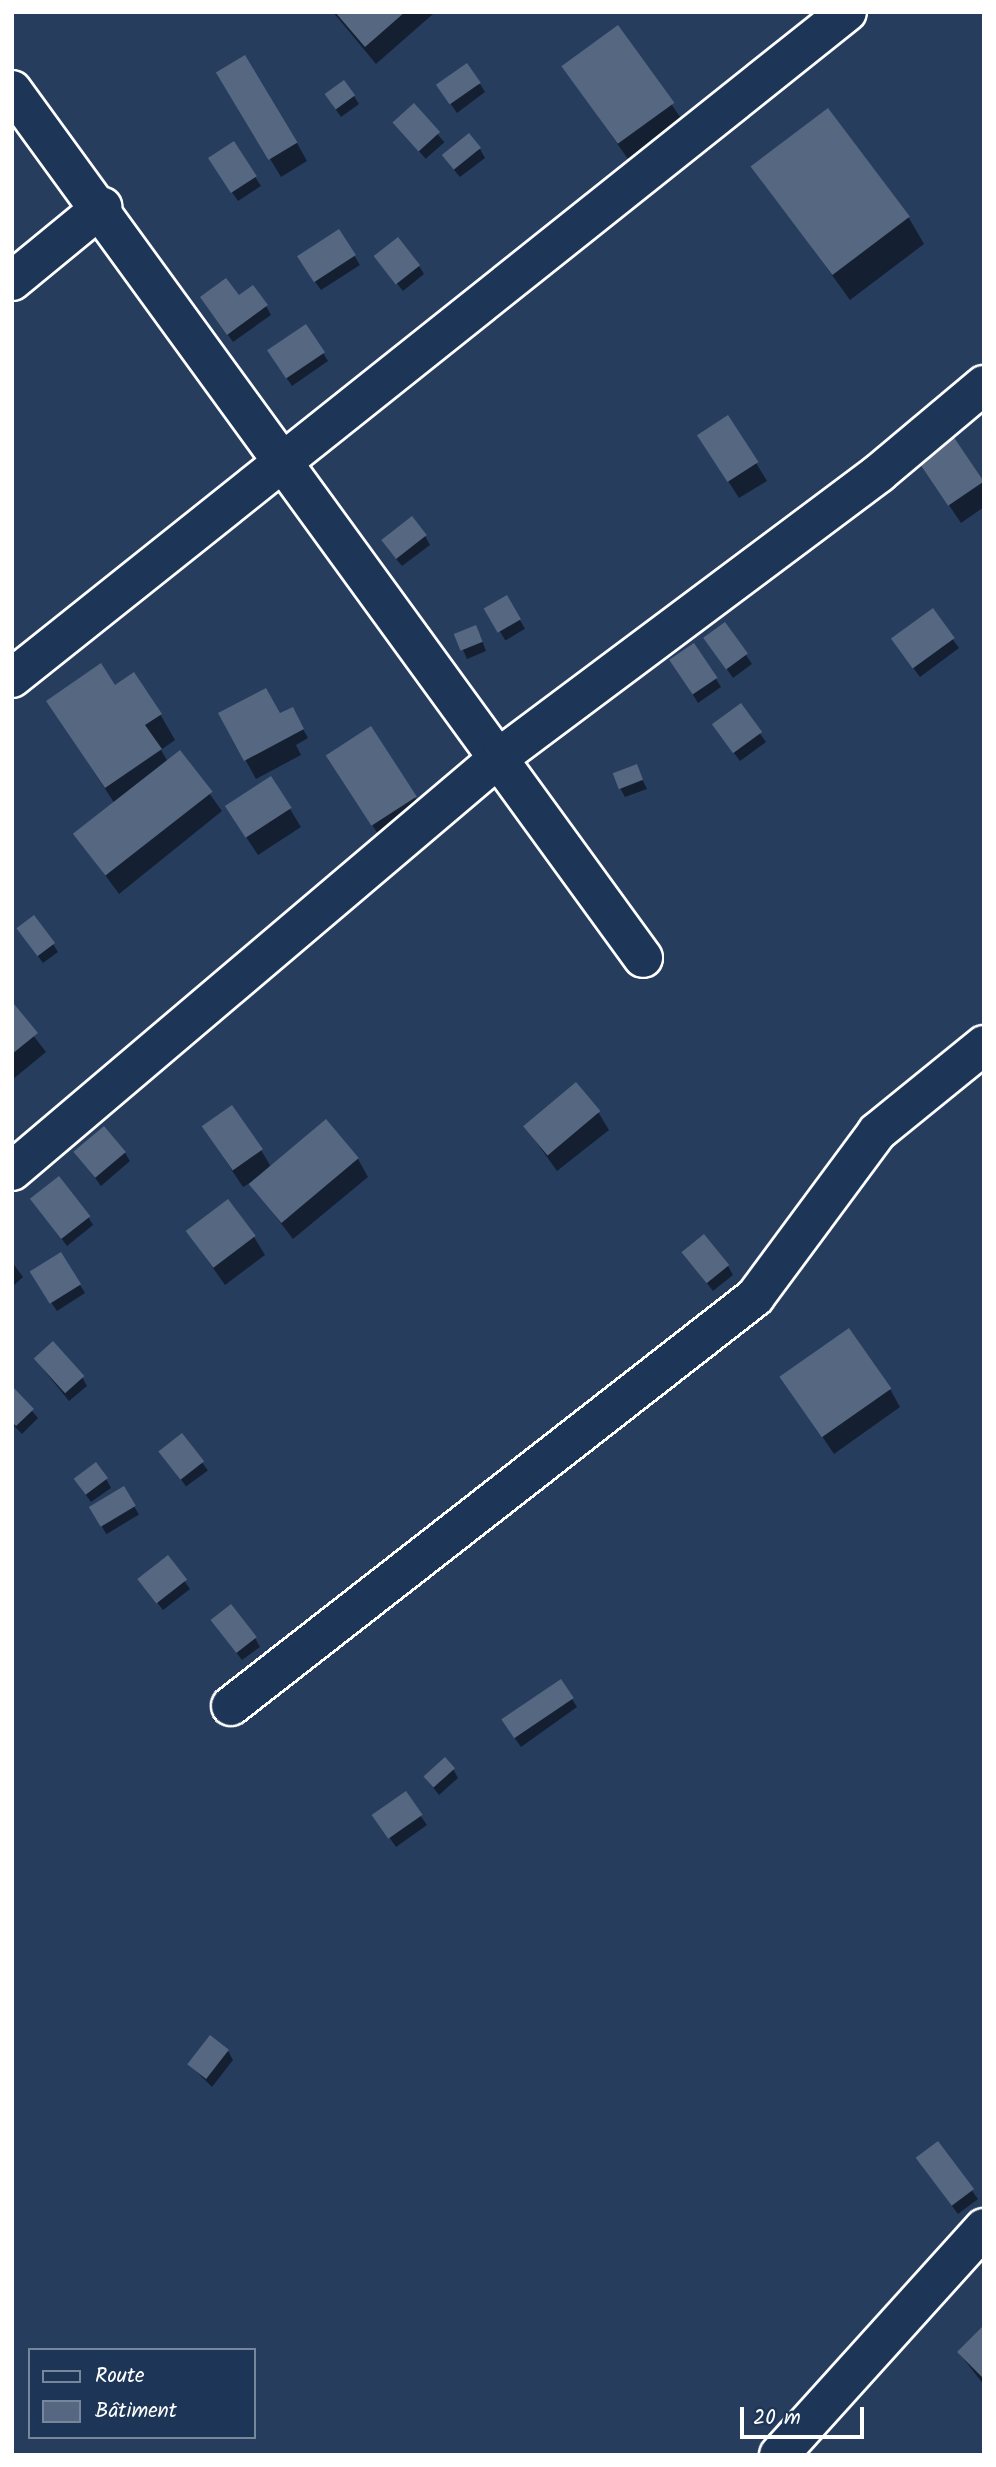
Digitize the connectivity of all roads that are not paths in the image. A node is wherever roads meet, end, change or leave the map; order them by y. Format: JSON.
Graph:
{"nodes":[{"id":1,"x":847,"y":12,"type":"edge"},
{"id":2,"x":12,"y":90,"type":"edge"},
{"id":3,"x":102,"y":207,"type":"junction"},
{"id":4,"x":12,"y":281,"type":"edge"},
{"id":5,"x":984,"y":385,"type":"edge"},
{"id":6,"x":289,"y":463,"type":"junction"},
{"id":7,"x":12,"y":678,"type":"edge"},
{"id":8,"x":502,"y":756,"type":"junction"},
{"id":9,"x":643,"y":958,"type":"dead end"},
{"id":10,"x":984,"y":1045,"type":"edge"},
{"id":11,"x":12,"y":1171,"type":"edge"},
{"id":12,"x":231,"y":1706,"type":"dead end"},
{"id":13,"x":984,"y":2228,"type":"edge"},
{"id":14,"x":779,"y":2455,"type":"edge"}],
"edges":[{"from":1,"to":6,"type":"street"},
{"from":2,"to":3,"type":"street"},
{"from":3,"to":4,"type":"street"},
{"from":3,"to":6,"type":"street"},
{"from":5,"to":8,"type":"street"},
{"from":6,"to":7,"type":"street"},
{"from":6,"to":8,"type":"street"},
{"from":8,"to":9,"type":"street"},
{"from":8,"to":11,"type":"street"},
{"from":10,"to":12,"type":"street"},
{"from":13,"to":14,"type":"street"}]}
